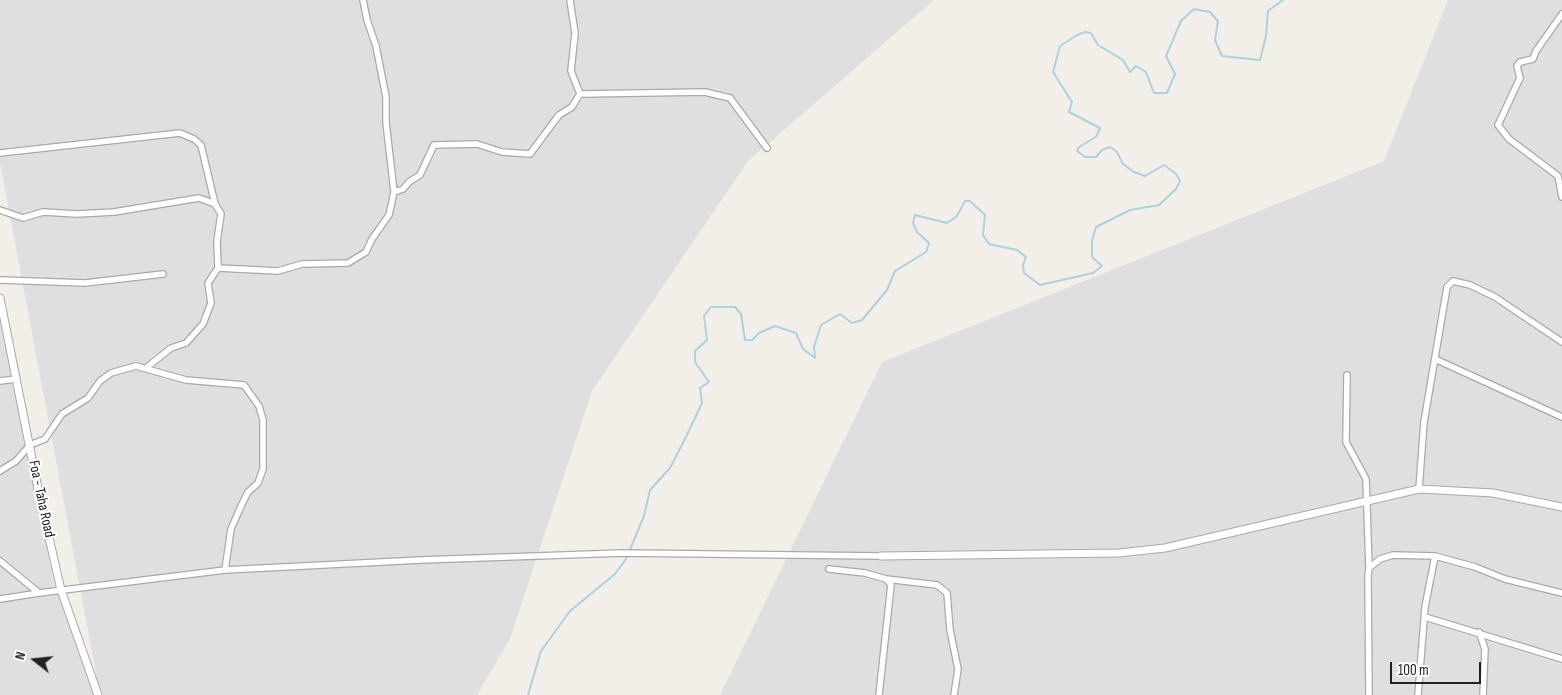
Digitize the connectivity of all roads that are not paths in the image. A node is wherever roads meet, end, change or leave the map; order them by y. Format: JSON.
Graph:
{"nodes":[{"id":1,"x":363,"y":0,"type":"edge"},
{"id":2,"x":570,"y":0,"type":"edge"},
{"id":3,"x":1562,"y":14,"type":"edge"},
{"id":4,"x":580,"y":94,"type":"junction"},
{"id":5,"x":768,"y":148,"type":"dead end"},
{"id":6,"x":0,"y":153,"type":"edge"},
{"id":7,"x":394,"y":192,"type":"junction"},
{"id":8,"x":1562,"y":197,"type":"edge"},
{"id":9,"x":215,"y":204,"type":"junction"},
{"id":10,"x":0,"y":210,"type":"edge"},
{"id":11,"x":218,"y":268,"type":"junction"},
{"id":12,"x":164,"y":274,"type":"dead end"},
{"id":13,"x":0,"y":280,"type":"edge"},
{"id":14,"x":0,"y":298,"type":"edge"},
{"id":15,"x":1562,"y":342,"type":"edge"},
{"id":16,"x":1435,"y":358,"type":"junction"},
{"id":17,"x":146,"y":368,"type":"junction"},
{"id":18,"x":1347,"y":375,"type":"dead end"},
{"id":19,"x":16,"y":379,"type":"junction"},
{"id":20,"x":0,"y":381,"type":"edge"},
{"id":21,"x":1562,"y":417,"type":"edge"},
{"id":22,"x":30,"y":445,"type":"junction"},
{"id":23,"x":0,"y":470,"type":"edge"},
{"id":24,"x":1419,"y":489,"type":"junction"},
{"id":25,"x":1366,"y":500,"type":"junction"},
{"id":26,"x":1562,"y":507,"type":"edge"},
{"id":27,"x":879,"y":556,"type":"joint"},
{"id":28,"x":1434,"y":556,"type":"junction"},
{"id":29,"x":0,"y":561,"type":"edge"},
{"id":30,"x":1369,"y":568,"type":"junction"},
{"id":31,"x":225,"y":570,"type":"junction"},
{"id":32,"x":829,"y":570,"type":"dead end"},
{"id":33,"x":886,"y":579,"type":"junction"},
{"id":34,"x":61,"y":590,"type":"junction"},
{"id":35,"x":39,"y":593,"type":"junction"},
{"id":36,"x":1562,"y":593,"type":"edge"},
{"id":37,"x":0,"y":600,"type":"edge"},
{"id":38,"x":1425,"y":618,"type":"junction"},
{"id":39,"x":1479,"y":632,"type":"junction"},
{"id":40,"x":1562,"y":659,"type":"edge"},
{"id":41,"x":98,"y":695,"type":"edge"},
{"id":42,"x":879,"y":695,"type":"edge"},
{"id":43,"x":954,"y":695,"type":"edge"},
{"id":44,"x":1369,"y":695,"type":"edge"},
{"id":45,"x":1418,"y":695,"type":"edge"},
{"id":46,"x":1483,"y":695,"type":"edge"}],
"edges":[{"from":1,"to":7,"type":"street"},
{"from":2,"to":4,"type":"street"},
{"from":3,"to":8,"type":"street"},
{"from":4,"to":5,"type":"street"},
{"from":4,"to":7,"type":"street"},
{"from":6,"to":9,"type":"street"},
{"from":7,"to":11,"type":"street"},
{"from":9,"to":10,"type":"street"},
{"from":9,"to":11,"type":"street"},
{"from":11,"to":17,"type":"street"},
{"from":12,"to":13,"type":"street"},
{"from":14,"to":19,"type":"street","name":"Foa - Taha Road"},
{"from":15,"to":16,"type":"street"},
{"from":16,"to":21,"type":"street"},
{"from":16,"to":24,"type":"street"},
{"from":17,"to":22,"type":"street"},
{"from":17,"to":31,"type":"street"},
{"from":18,"to":25,"type":"street"},
{"from":19,"to":20,"type":"street"},
{"from":19,"to":22,"type":"street","name":"Foa - Taha Road"},
{"from":22,"to":23,"type":"street"},
{"from":22,"to":34,"type":"street","name":"Foa - Taha Road"},
{"from":24,"to":25,"type":"street"},
{"from":24,"to":26,"type":"street"},
{"from":25,"to":27,"type":"street"},
{"from":25,"to":30,"type":"street"},
{"from":27,"to":31,"type":"street"},
{"from":28,"to":30,"type":"street"},
{"from":28,"to":36,"type":"street"},
{"from":28,"to":38,"type":"street"},
{"from":29,"to":35,"type":"street"},
{"from":30,"to":44,"type":"street"},
{"from":31,"to":34,"type":"street"},
{"from":32,"to":33,"type":"street"},
{"from":33,"to":42,"type":"street"},
{"from":33,"to":43,"type":"street"},
{"from":34,"to":35,"type":"street"},
{"from":34,"to":41,"type":"street","name":"Foa - Taha Road"},
{"from":35,"to":37,"type":"street"},
{"from":38,"to":39,"type":"street"},
{"from":38,"to":45,"type":"street"},
{"from":39,"to":40,"type":"street"},
{"from":39,"to":46,"type":"street"}]}
